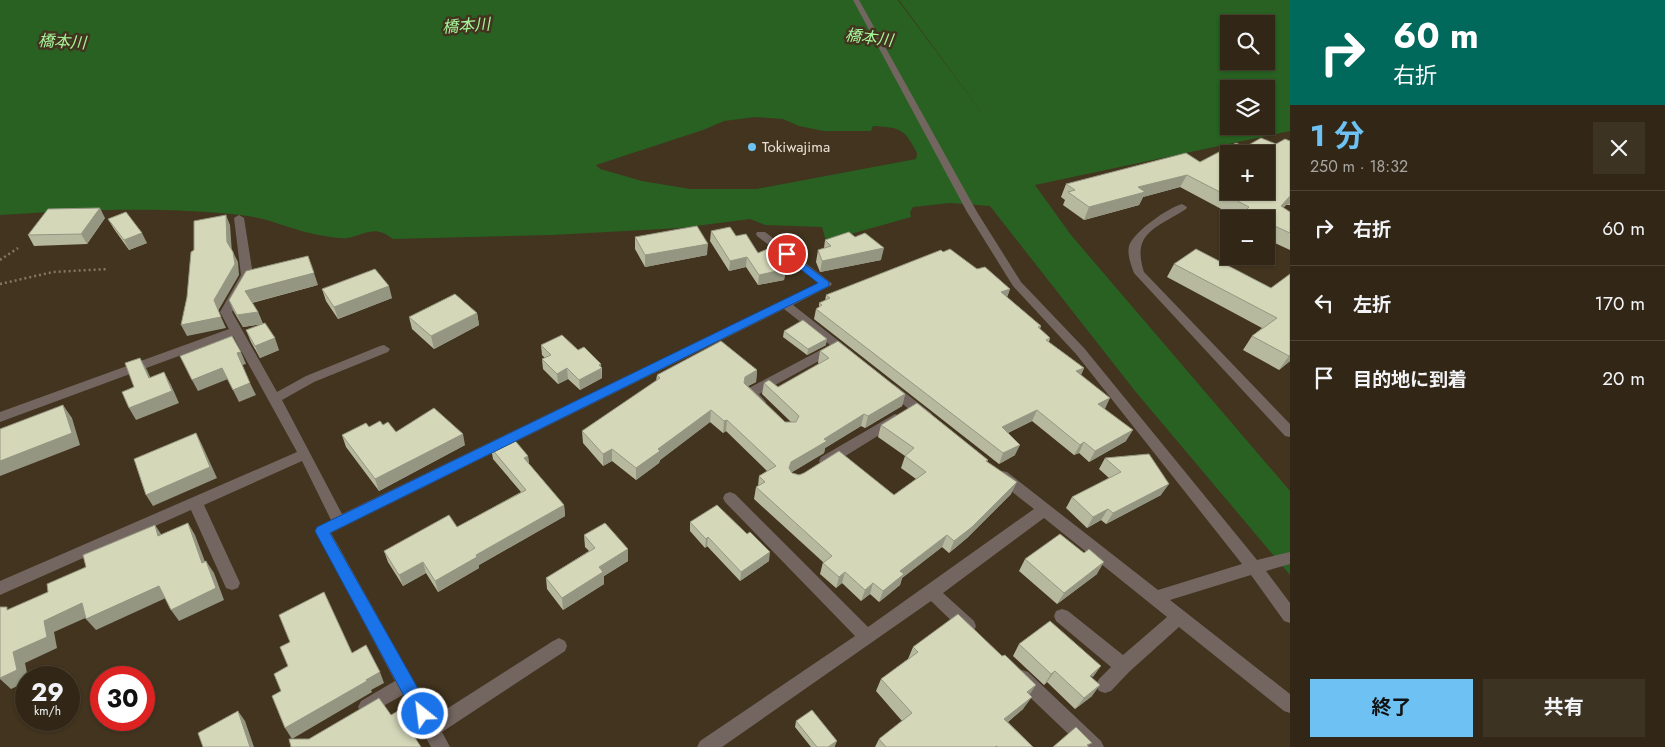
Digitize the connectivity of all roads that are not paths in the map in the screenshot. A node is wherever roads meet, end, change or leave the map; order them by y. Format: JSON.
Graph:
{"nodes":[{"id":1,"x":856,"y":0,"type":"edge"},
{"id":2,"x":1182,"y":208,"type":"dead end"},
{"id":3,"x":239,"y":218,"type":"dead end"},
{"id":4,"x":761,"y":234,"type":"dead end"},
{"id":5,"x":785,"y":304,"type":"junction"},
{"id":6,"x":235,"y":331,"type":"junction"},
{"id":7,"x":838,"y":345,"type":"junction"},
{"id":8,"x":384,"y":349,"type":"dead end"},
{"id":9,"x":861,"y":364,"type":"edge"},
{"id":10,"x":884,"y":382,"type":"edge"},
{"id":11,"x":274,"y":399,"type":"junction"},
{"id":12,"x":915,"y":406,"type":"junction"},
{"id":13,"x":770,"y":411,"type":"edge"},
{"id":14,"x":0,"y":417,"type":"edge"},
{"id":15,"x":938,"y":425,"type":"edge"},
{"id":16,"x":1290,"y":432,"type":"edge"},
{"id":17,"x":305,"y":454,"type":"junction"},
{"id":18,"x":991,"y":467,"type":"edge"},
{"id":19,"x":813,"y":468,"type":"edge"},
{"id":20,"x":730,"y":498,"type":"dead end"},
{"id":21,"x":195,"y":502,"type":"junction"},
{"id":22,"x":1044,"y":510,"type":"junction"},
{"id":23,"x":340,"y":522,"type":"junction"},
{"id":24,"x":1290,"y":558,"type":"edge"},
{"id":25,"x":1254,"y":567,"type":"junction"},
{"id":26,"x":232,"y":583,"type":"dead end"},
{"id":27,"x":0,"y":588,"type":"edge"},
{"id":28,"x":932,"y":592,"type":"junction"},
{"id":29,"x":1155,"y":598,"type":"junction"},
{"id":30,"x":1062,"y":616,"type":"dead end"},
{"id":31,"x":1290,"y":616,"type":"edge"},
{"id":32,"x":1179,"y":617,"type":"junction"},
{"id":33,"x":866,"y":637,"type":"junction"},
{"id":34,"x":981,"y":639,"type":"edge"},
{"id":35,"x":559,"y":646,"type":"dead end"},
{"id":36,"x":1010,"y":666,"type":"edge"},
{"id":37,"x":1123,"y":666,"type":"junction"},
{"id":38,"x":406,"y":684,"type":"junction"},
{"id":39,"x":1105,"y":685,"type":"dead end"},
{"id":40,"x":1290,"y":705,"type":"edge"},
{"id":41,"x":356,"y":713,"type":"edge"},
{"id":42,"x":432,"y":729,"type":"junction"},
{"id":43,"x":441,"y":747,"type":"edge"},
{"id":44,"x":706,"y":747,"type":"edge"},
{"id":45,"x":1094,"y":747,"type":"edge"}],
"edges":[{"from":1,"to":25,"type":"street"},
{"from":2,"to":16,"type":"street"},
{"from":3,"to":6,"type":"street"},
{"from":4,"to":5,"type":"street"},
{"from":5,"to":7,"type":"street"},
{"from":5,"to":23,"type":"street"},
{"from":6,"to":11,"type":"street"},
{"from":6,"to":14,"type":"street"},
{"from":7,"to":9,"type":"street"},
{"from":7,"to":13,"type":"street"},
{"from":8,"to":11,"type":"street"},
{"from":10,"to":12,"type":"street"},
{"from":11,"to":17,"type":"street"},
{"from":12,"to":15,"type":"street"},
{"from":12,"to":19,"type":"street"},
{"from":17,"to":21,"type":"street"},
{"from":17,"to":23,"type":"street"},
{"from":18,"to":22,"type":"street"},
{"from":20,"to":33,"type":"street"},
{"from":21,"to":26,"type":"street"},
{"from":21,"to":27,"type":"street"},
{"from":22,"to":28,"type":"street"},
{"from":22,"to":29,"type":"street"},
{"from":23,"to":38,"type":"street"},
{"from":24,"to":25,"type":"street"},
{"from":25,"to":29,"type":"street"},
{"from":25,"to":31,"type":"street"},
{"from":28,"to":33,"type":"street"},
{"from":28,"to":34,"type":"street"},
{"from":29,"to":32,"type":"street"},
{"from":30,"to":37,"type":"street"},
{"from":32,"to":37,"type":"street"},
{"from":32,"to":40,"type":"street"},
{"from":33,"to":44,"type":"street"},
{"from":35,"to":42,"type":"street"},
{"from":36,"to":45,"type":"street"},
{"from":37,"to":39,"type":"street"},
{"from":38,"to":41,"type":"street"},
{"from":38,"to":42,"type":"street"},
{"from":42,"to":43,"type":"street"}]}
